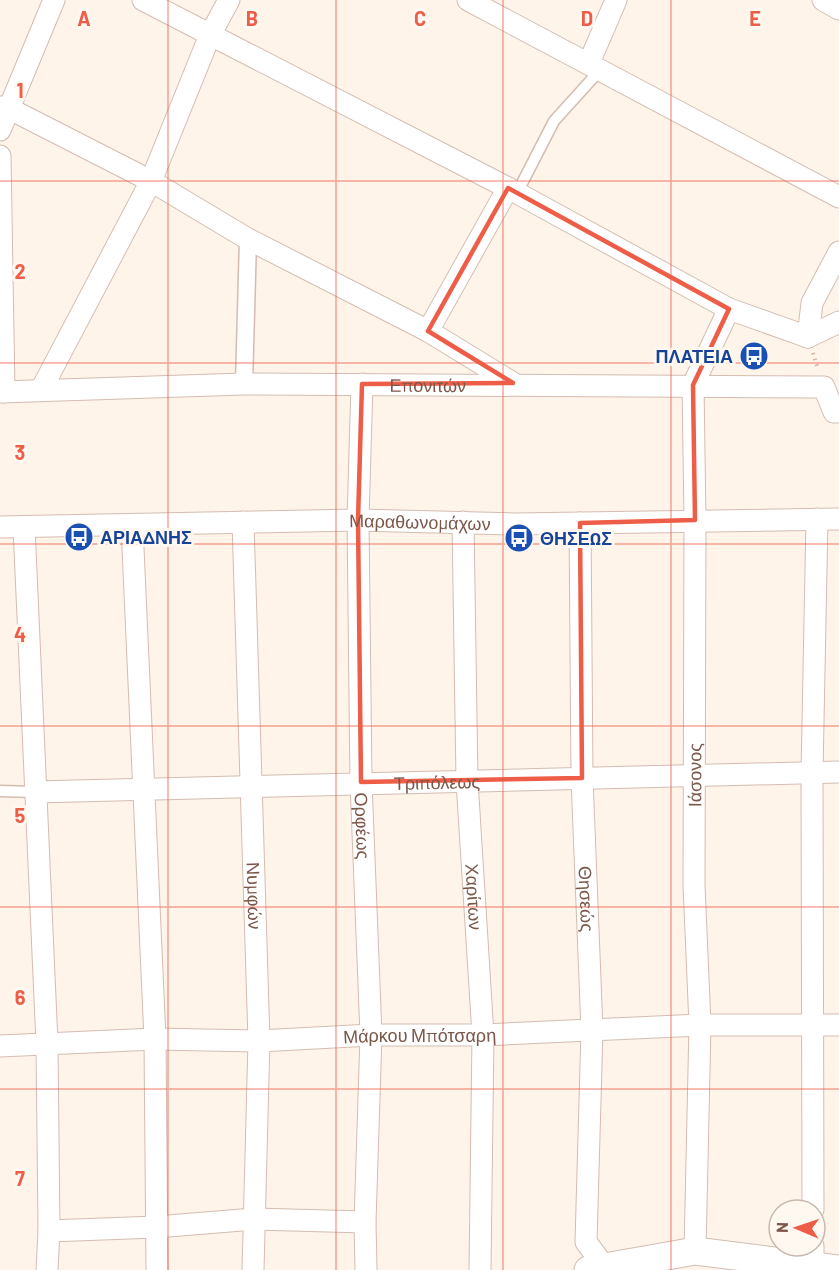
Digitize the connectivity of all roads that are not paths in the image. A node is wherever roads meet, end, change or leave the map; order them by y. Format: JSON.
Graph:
{"nodes":[{"id":1,"x":54,"y":0,"type":"edge"},
{"id":2,"x":143,"y":0,"type":"edge"},
{"id":3,"x":229,"y":0,"type":"edge"},
{"id":4,"x":468,"y":0,"type":"edge"},
{"id":5,"x":616,"y":0,"type":"edge"},
{"id":6,"x":823,"y":0,"type":"edge"},
{"id":7,"x":839,"y":9,"type":"edge"},
{"id":8,"x":210,"y":36,"type":"junction"},
{"id":9,"x":595,"y":66,"type":"junction"},
{"id":10,"x":4,"y":107,"type":"edge"},
{"id":11,"x":0,"y":130,"type":"edge"},
{"id":12,"x":0,"y":156,"type":"edge"},
{"id":13,"x":151,"y":181,"type":"junction"},
{"id":14,"x":512,"y":190,"type":"junction"},
{"id":15,"x":839,"y":197,"type":"edge"},
{"id":16,"x":248,"y":239,"type":"junction"},
{"id":17,"x":839,"y":252,"type":"edge"},
{"id":18,"x":729,"y":309,"type":"junction"},
{"id":19,"x":839,"y":322,"type":"edge"},
{"id":20,"x":428,"y":331,"type":"junction"},
{"id":21,"x":808,"y":337,"type":"junction"},
{"id":22,"x":513,"y":383,"type":"junction"},
{"id":23,"x":244,"y":384,"type":"junction"},
{"id":24,"x":362,"y":384,"type":"junction"},
{"id":25,"x":693,"y":385,"type":"junction"},
{"id":26,"x":41,"y":390,"type":"junction"},
{"id":27,"x":2,"y":392,"type":"edge"},
{"id":28,"x":839,"y":412,"type":"edge"},
{"id":29,"x":695,"y":519,"type":"junction"},
{"id":30,"x":817,"y":519,"type":"junction"},
{"id":31,"x":839,"y":519,"type":"edge"},
{"id":32,"x":358,"y":520,"type":"junction"},
{"id":33,"x":243,"y":522,"type":"junction"},
{"id":34,"x":463,"y":522,"type":"junction"},
{"id":35,"x":580,"y":523,"type":"junction"},
{"id":36,"x":0,"y":526,"type":"edge"},
{"id":37,"x":132,"y":526,"type":"junction"},
{"id":38,"x":24,"y":528,"type":"junction"},
{"id":39,"x":839,"y":772,"type":"edge"},
{"id":40,"x":812,"y":773,"type":"junction"},
{"id":41,"x":696,"y":776,"type":"junction"},
{"id":42,"x":582,"y":778,"type":"junction"},
{"id":43,"x":467,"y":781,"type":"junction"},
{"id":44,"x":361,"y":782,"type":"junction"},
{"id":45,"x":250,"y":785,"type":"junction"},
{"id":46,"x":144,"y":788,"type":"junction"},
{"id":47,"x":0,"y":791,"type":"edge"},
{"id":48,"x":34,"y":792,"type":"junction"},
{"id":49,"x":700,"y":1025,"type":"junction"},
{"id":50,"x":812,"y":1025,"type":"junction"},
{"id":51,"x":839,"y":1025,"type":"edge"},
{"id":52,"x":592,"y":1030,"type":"junction"},
{"id":53,"x":371,"y":1035,"type":"junction"},
{"id":54,"x":483,"y":1035,"type":"junction"},
{"id":55,"x":155,"y":1039,"type":"junction"},
{"id":56,"x":259,"y":1041,"type":"junction"},
{"id":57,"x":46,"y":1043,"type":"junction"},
{"id":58,"x":0,"y":1046,"type":"edge"},
{"id":59,"x":813,"y":1198,"type":"edge"},
{"id":60,"x":254,"y":1219,"type":"junction"},
{"id":61,"x":365,"y":1222,"type":"junction"},
{"id":62,"x":156,"y":1227,"type":"junction"},
{"id":63,"x":49,"y":1231,"type":"junction"},
{"id":64,"x":696,"y":1251,"type":"junction"},
{"id":65,"x":822,"y":1260,"type":"edge"},
{"id":66,"x":741,"y":1263,"type":"edge"},
{"id":67,"x":599,"y":1269,"type":"edge"},
{"id":68,"x":47,"y":1270,"type":"edge"},
{"id":69,"x":157,"y":1270,"type":"edge"},
{"id":70,"x":253,"y":1270,"type":"edge"},
{"id":71,"x":366,"y":1270,"type":"edge"},
{"id":72,"x":480,"y":1270,"type":"edge"}],
"edges":[{"from":1,"to":10,"type":"street"},
{"from":2,"to":8,"type":"street"},
{"from":3,"to":8,"type":"street"},
{"from":4,"to":9,"type":"street"},
{"from":5,"to":9,"type":"street"},
{"from":6,"to":7,"type":"street"},
{"from":8,"to":13,"type":"street"},
{"from":8,"to":14,"type":"street"},
{"from":9,"to":14,"type":"lane"},
{"from":9,"to":15,"type":"street"},
{"from":10,"to":11,"type":"street"},
{"from":10,"to":13,"type":"street"},
{"from":12,"to":27,"type":"street"},
{"from":13,"to":16,"type":"street"},
{"from":13,"to":26,"type":"street"},
{"from":14,"to":18,"type":"street"},
{"from":14,"to":20,"type":"street"},
{"from":16,"to":20,"type":"street"},
{"from":16,"to":23,"type":"street"},
{"from":17,"to":21,"type":"street"},
{"from":18,"to":21,"type":"street"},
{"from":18,"to":25,"type":"street","name":"Ιάσονος"},
{"from":19,"to":21,"type":"street"},
{"from":20,"to":22,"type":"street"},
{"from":22,"to":24,"type":"street","name":"Επονιτών"},
{"from":22,"to":25,"type":"street","name":"Επονιτών"},
{"from":23,"to":24,"type":"street","name":"Επονιτών"},
{"from":23,"to":26,"type":"street","name":"Επονιτών"},
{"from":24,"to":32,"type":"street","name":"Ορφέως"},
{"from":25,"to":28,"type":"street","name":"Επονιτών"},
{"from":25,"to":29,"type":"street","name":"Ιάσονος"},
{"from":26,"to":27,"type":"street","name":"Επονιτών"},
{"from":29,"to":30,"type":"street","name":"Μαραθωνομάχων"},
{"from":29,"to":35,"type":"street","name":"Μαραθωνομάχων"},
{"from":29,"to":41,"type":"street","name":"Ιάσονος"},
{"from":30,"to":31,"type":"street","name":"Μαραθωνομάχων"},
{"from":30,"to":40,"type":"street"},
{"from":32,"to":33,"type":"street","name":"Μαραθωνομάχων"},
{"from":32,"to":34,"type":"street","name":"Μαραθωνομάχων"},
{"from":32,"to":44,"type":"street","name":"Ορφέως"},
{"from":33,"to":37,"type":"street","name":"Μαραθωνομάχων"},
{"from":33,"to":45,"type":"street","name":"Νυμφών"},
{"from":34,"to":35,"type":"street","name":"Μαραθωνομάχων"},
{"from":34,"to":43,"type":"street","name":"Χαρίτων"},
{"from":35,"to":42,"type":"street","name":"Θησεώς"},
{"from":36,"to":38,"type":"street","name":"Μαραθωνομάχων"},
{"from":37,"to":38,"type":"street","name":"Μαραθωνομάχων"},
{"from":37,"to":46,"type":"street"},
{"from":38,"to":48,"type":"street"},
{"from":39,"to":40,"type":"street","name":"Τριπόλεως"},
{"from":40,"to":41,"type":"street","name":"Τριπόλεως"},
{"from":40,"to":50,"type":"street"},
{"from":41,"to":42,"type":"street","name":"Τριπόλεως"},
{"from":41,"to":49,"type":"street","name":"Ιάσονος"},
{"from":42,"to":43,"type":"street","name":"Τριπόλεως"},
{"from":42,"to":52,"type":"street","name":"Θησεώς"},
{"from":43,"to":44,"type":"street","name":"Τριπόλεως"},
{"from":43,"to":54,"type":"street","name":"Χαρίτων"},
{"from":44,"to":45,"type":"street","name":"Τριπόλεως"},
{"from":44,"to":53,"type":"street","name":"Ορφέως"},
{"from":45,"to":46,"type":"street","name":"Τριπόλεως"},
{"from":45,"to":56,"type":"street","name":"Νυμφών"},
{"from":46,"to":48,"type":"street","name":"Τριπόλεως"},
{"from":46,"to":55,"type":"street"},
{"from":47,"to":48,"type":"lane","name":"Τριπόλεως"},
{"from":48,"to":57,"type":"street"},
{"from":49,"to":50,"type":"street","name":"Μάρκου Μπότσαρη"},
{"from":49,"to":52,"type":"street","name":"Μάρκου Μπότσαρη"},
{"from":49,"to":64,"type":"street","name":"Ιάσονος"},
{"from":50,"to":51,"type":"street","name":"Μάρκου Μπότσαρη"},
{"from":50,"to":59,"type":"street"},
{"from":52,"to":54,"type":"street","name":"Μάρκου Μπότσαρη"},
{"from":52,"to":67,"type":"street","name":"Θησεώς"},
{"from":53,"to":54,"type":"street","name":"Μάρκου Μπότσαρη"},
{"from":53,"to":56,"type":"street","name":"Μάρκου Μπότσαρη"},
{"from":53,"to":61,"type":"street","name":"Ορφέως"},
{"from":54,"to":72,"type":"street","name":"Χαρίτων"},
{"from":55,"to":56,"type":"street","name":"Μάρκου Μπότσαρη"},
{"from":55,"to":57,"type":"street","name":"Μάρκου Μπότσαρη"},
{"from":55,"to":62,"type":"street"},
{"from":56,"to":60,"type":"street","name":"Νυμφών"},
{"from":57,"to":58,"type":"street","name":"Μάρκου Μπότσαρη"},
{"from":57,"to":63,"type":"street"},
{"from":60,"to":61,"type":"street"},
{"from":60,"to":62,"type":"street"},
{"from":60,"to":70,"type":"street","name":"Νυμφών"},
{"from":61,"to":71,"type":"street","name":"Ορφέως"},
{"from":62,"to":63,"type":"street"},
{"from":62,"to":69,"type":"street"},
{"from":63,"to":68,"type":"street"},
{"from":64,"to":66,"type":"street"},
{"from":64,"to":67,"type":"street"},
{"from":65,"to":66,"type":"street"}]}
